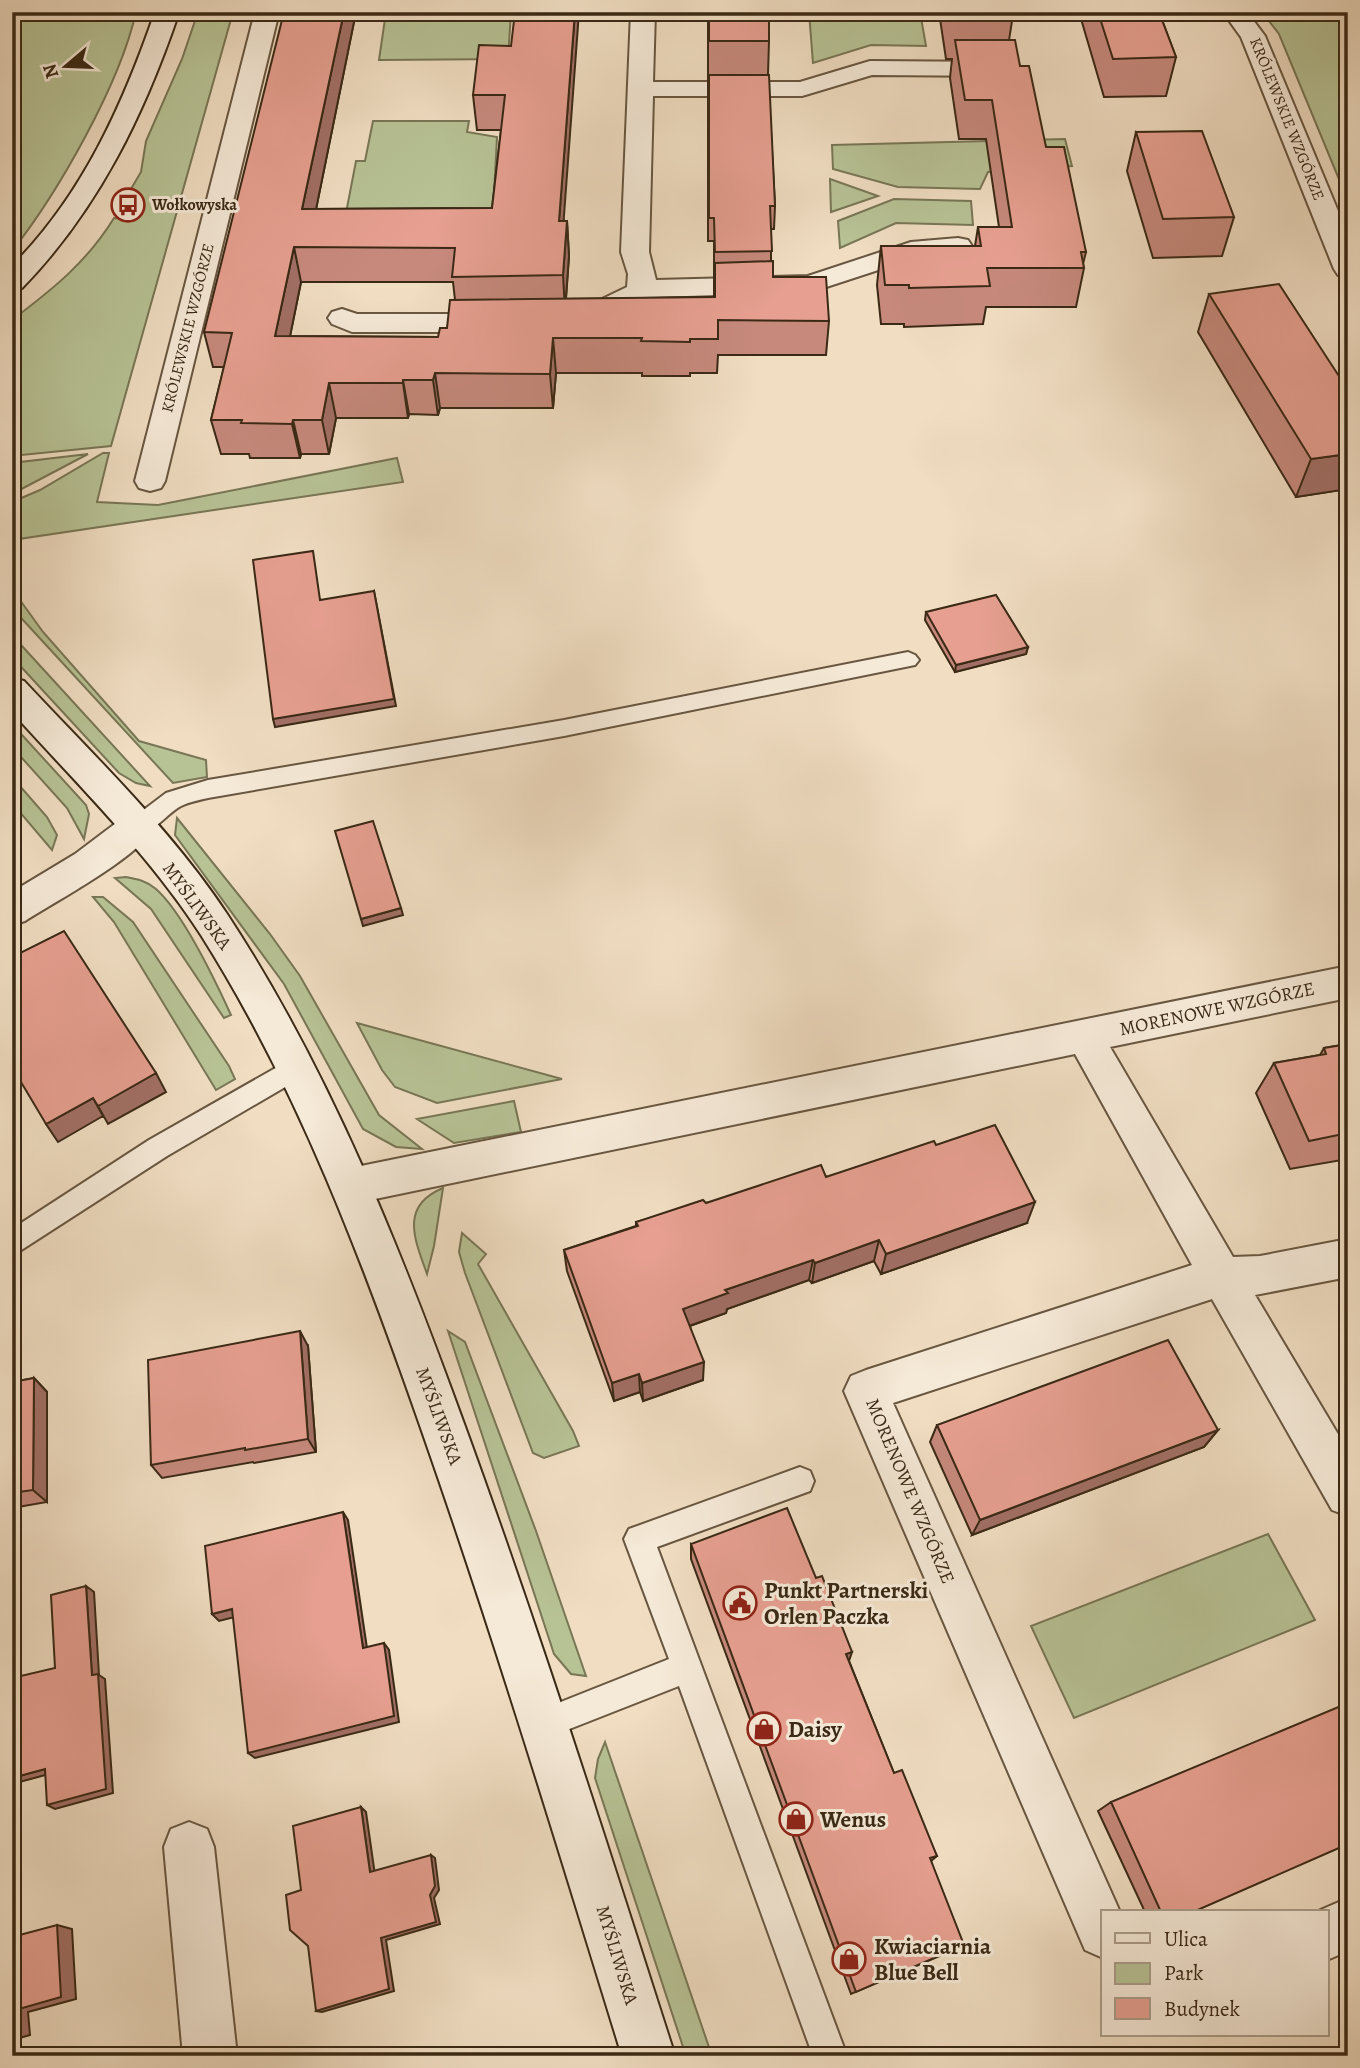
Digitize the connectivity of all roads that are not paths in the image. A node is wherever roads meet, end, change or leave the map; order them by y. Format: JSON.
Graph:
{"nodes":[{"id":1,"x":167,"y":12,"type":"edge"},
{"id":2,"x":267,"y":12,"type":"edge"},
{"id":3,"x":643,"y":12,"type":"edge"},
{"id":4,"x":1235,"y":12,"type":"edge"},
{"id":5,"x":1021,"y":69,"type":"edge"},
{"id":6,"x":640,"y":89,"type":"junction"},
{"id":7,"x":958,"y":246,"type":"edge"},
{"id":8,"x":1348,"y":269,"type":"edge"},
{"id":9,"x":12,"y":282,"type":"edge"},
{"id":10,"x":641,"y":291,"type":"junction"},
{"id":11,"x":342,"y":318,"type":"dead end"},
{"id":12,"x":522,"y":323,"type":"edge"},
{"id":13,"x":555,"y":323,"type":"edge"},
{"id":14,"x":150,"y":481,"type":"dead end"},
{"id":15,"x":908,"y":660,"type":"dead end"},
{"id":16,"x":12,"y":690,"type":"edge"},
{"id":17,"x":137,"y":827,"type":"junction"},
{"id":18,"x":12,"y":910,"type":"edge"},
{"id":19,"x":1348,"y":982,"type":"edge"},
{"id":20,"x":1085,"y":1035,"type":"junction"},
{"id":21,"x":295,"y":1068,"type":"junction"},
{"id":22,"x":351,"y":1186,"type":"junction"},
{"id":23,"x":12,"y":1244,"type":"edge"},
{"id":24,"x":1348,"y":1258,"type":"edge"},
{"id":25,"x":1222,"y":1277,"type":"junction"},
{"id":26,"x":800,"y":1481,"type":"dead end"},
{"id":27,"x":1348,"y":1494,"type":"edge"},
{"id":28,"x":687,"y":1667,"type":"junction"},
{"id":29,"x":544,"y":1724,"type":"junction"},
{"id":30,"x":189,"y":1847,"type":"dead end"},
{"id":31,"x":1348,"y":1924,"type":"edge"},
{"id":32,"x":1101,"y":1927,"type":"edge"},
{"id":33,"x":1328,"y":1934,"type":"edge"},
{"id":34,"x":642,"y":2054,"type":"edge"},
{"id":35,"x":210,"y":2056,"type":"edge"},
{"id":36,"x":830,"y":2056,"type":"edge"}],
"edges":[{"from":1,"to":9,"type":"street"},
{"from":2,"to":14,"type":"street","name":"KRÓLEWSKIE WZGÓRZE"},
{"from":3,"to":6,"type":"street"},
{"from":4,"to":8,"type":"street","name":"KRÓLEWSKIE WZGÓRZE"},
{"from":5,"to":6,"type":"street"},
{"from":6,"to":10,"type":"street"},
{"from":7,"to":10,"type":"street"},
{"from":10,"to":13,"type":"street"},
{"from":11,"to":12,"type":"street"},
{"from":15,"to":17,"type":"lane"},
{"from":16,"to":17,"type":"street","name":"MYŚLIWSKA"},
{"from":17,"to":18,"type":"street"},
{"from":17,"to":21,"type":"street","name":"MYŚLIWSKA"},
{"from":19,"to":20,"type":"street","name":"MORENOWE WZGÓRZE"},
{"from":20,"to":22,"type":"street","name":"MORENOWE WZGÓRZE"},
{"from":20,"to":25,"type":"street"},
{"from":21,"to":22,"type":"street","name":"MYŚLIWSKA"},
{"from":21,"to":23,"type":"lane"},
{"from":22,"to":29,"type":"street","name":"MYŚLIWSKA"},
{"from":24,"to":25,"type":"street","name":"MORENOWE WZGÓRZE"},
{"from":25,"to":27,"type":"street"},
{"from":25,"to":32,"type":"street","name":"MORENOWE WZGÓRZE"},
{"from":26,"to":28,"type":"lane"},
{"from":28,"to":29,"type":"lane"},
{"from":28,"to":36,"type":"lane"},
{"from":29,"to":34,"type":"street","name":"MYŚLIWSKA"},
{"from":30,"to":35,"type":"street"},
{"from":31,"to":33,"type":"street"}]}
